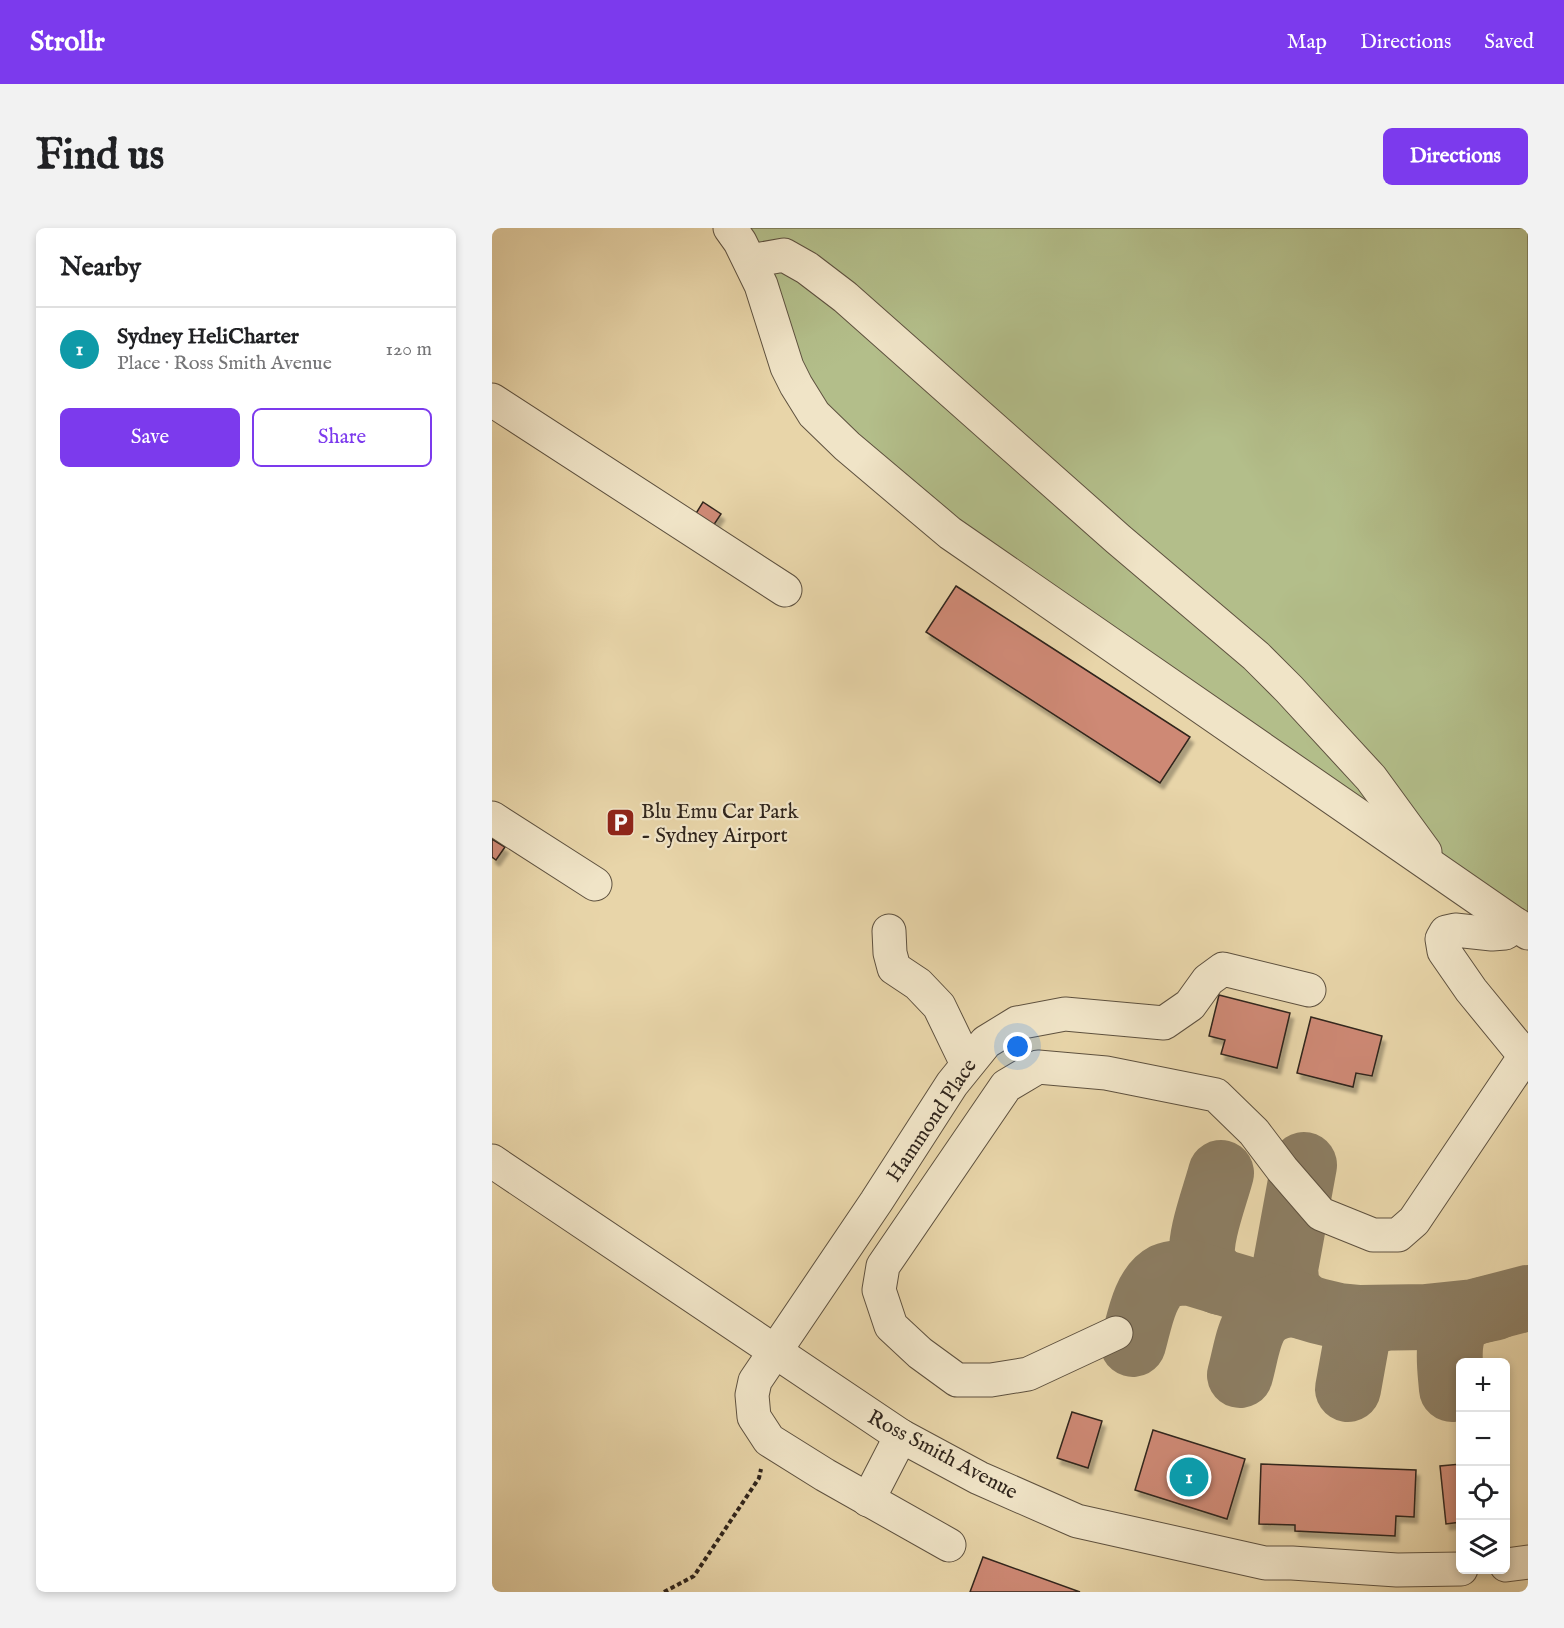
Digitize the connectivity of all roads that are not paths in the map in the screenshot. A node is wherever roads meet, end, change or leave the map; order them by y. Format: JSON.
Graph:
{"nodes":[{"id":1,"x":730,"y":228,"type":"edge"},
{"id":2,"x":750,"y":261,"type":"junction"},
{"id":3,"x":492,"y":400,"type":"edge"},
{"id":4,"x":784,"y":590,"type":"dead end"},
{"id":5,"x":492,"y":818,"type":"edge"},
{"id":6,"x":1440,"y":872,"type":"junction"},
{"id":7,"x":595,"y":884,"type":"dead end"},
{"id":8,"x":1522,"y":929,"type":"edge"},
{"id":9,"x":890,"y":931,"type":"dead end"},
{"id":10,"x":1309,"y":990,"type":"dead end"},
{"id":11,"x":967,"y":1064,"type":"junction"},
{"id":12,"x":492,"y":1161,"type":"edge"},
{"id":13,"x":1116,"y":1333,"type":"dead end"},
{"id":14,"x":774,"y":1352,"type":"junction"},
{"id":15,"x":901,"y":1436,"type":"junction"},
{"id":16,"x":868,"y":1500,"type":"junction"},
{"id":17,"x":949,"y":1545,"type":"dead end"},
{"id":18,"x":1528,"y":1562,"type":"edge"},
{"id":19,"x":1510,"y":1564,"type":"edge"},
{"id":20,"x":1456,"y":1569,"type":"edge"}],
"edges":[{"from":1,"to":2,"type":"street"},
{"from":2,"to":6,"type":"street"},
{"from":2,"to":6,"type":"street"},
{"from":3,"to":4,"type":"street"},
{"from":5,"to":7,"type":"street"},
{"from":6,"to":8,"type":"street"},
{"from":8,"to":13,"type":"street"},
{"from":9,"to":11,"type":"street"},
{"from":10,"to":11,"type":"street","name":"Hammond Place"},
{"from":11,"to":14,"type":"street","name":"Hammond Place"},
{"from":12,"to":14,"type":"street","name":"Ross Smith Avenue"},
{"from":14,"to":15,"type":"street","name":"Ross Smith Avenue"},
{"from":14,"to":16,"type":"street","name":"Hammond Place"},
{"from":15,"to":16,"type":"street"},
{"from":15,"to":20,"type":"street","name":"Ross Smith Avenue"},
{"from":16,"to":17,"type":"street"},
{"from":18,"to":19,"type":"street"}]}
